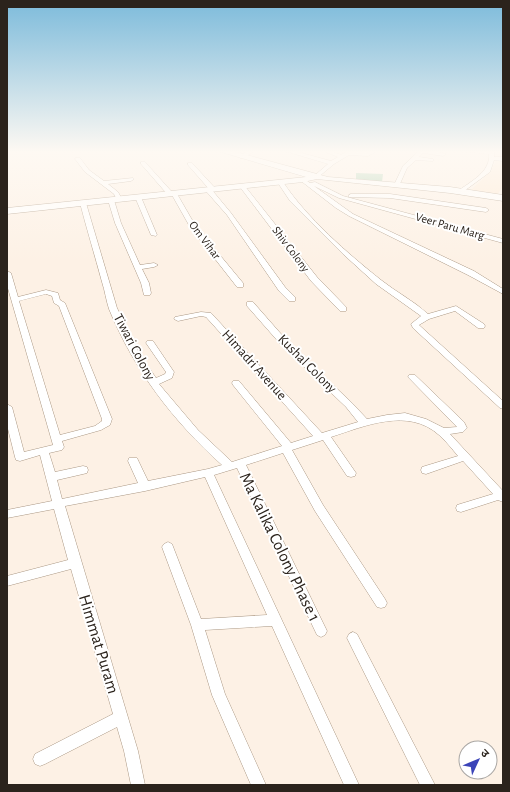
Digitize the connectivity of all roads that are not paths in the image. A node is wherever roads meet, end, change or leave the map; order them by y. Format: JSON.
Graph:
{"nodes":[{"id":1,"x":109,"y":188,"type":"edge"},
{"id":2,"x":166,"y":188,"type":"edge"},
{"id":3,"x":226,"y":188,"type":"edge"},
{"id":4,"x":244,"y":188,"type":"edge"},
{"id":5,"x":284,"y":188,"type":"edge"},
{"id":6,"x":315,"y":188,"type":"edge"},
{"id":7,"x":322,"y":188,"type":"edge"},
{"id":8,"x":426,"y":188,"type":"edge"},
{"id":9,"x":465,"y":188,"type":"edge"},
{"id":10,"x":436,"y":189,"type":"junction"},
{"id":11,"x":210,"y":190,"type":"junction"},
{"id":12,"x":460,"y":192,"type":"junction"},
{"id":13,"x":172,"y":193,"type":"junction"},
{"id":14,"x":138,"y":197,"type":"junction"},
{"id":15,"x":342,"y":197,"type":"junction"},
{"id":16,"x":503,"y":198,"type":"edge"},
{"id":17,"x":115,"y":200,"type":"junction"},
{"id":18,"x":435,"y":202,"type":"junction"},
{"id":19,"x":83,"y":203,"type":"junction"},
{"id":20,"x":486,"y":210,"type":"dead end"},
{"id":21,"x":7,"y":211,"type":"edge"},
{"id":22,"x":154,"y":235,"type":"dead end"},
{"id":23,"x":503,"y":240,"type":"edge"},
{"id":24,"x":154,"y":265,"type":"dead end"},
{"id":25,"x":138,"y":267,"type":"junction"},
{"id":26,"x":7,"y":273,"type":"edge"},
{"id":27,"x":240,"y":285,"type":"dead end"},
{"id":28,"x":503,"y":292,"type":"edge"},
{"id":29,"x":147,"y":293,"type":"dead end"},
{"id":30,"x":292,"y":299,"type":"dead end"},
{"id":31,"x":15,"y":300,"type":"junction"},
{"id":32,"x":250,"y":304,"type":"dead end"},
{"id":33,"x":343,"y":309,"type":"dead end"},
{"id":34,"x":426,"y":317,"type":"junction"},
{"id":35,"x":178,"y":319,"type":"dead end"},
{"id":36,"x":481,"y":326,"type":"dead end"},
{"id":37,"x":150,"y":344,"type":"dead end"},
{"id":38,"x":412,"y":377,"type":"dead end"},
{"id":39,"x":153,"y":382,"type":"junction"},
{"id":40,"x":236,"y":382,"type":"dead end"},
{"id":41,"x":503,"y":406,"type":"edge"},
{"id":42,"x":7,"y":407,"type":"edge"},
{"id":43,"x":365,"y":423,"type":"junction"},
{"id":44,"x":442,"y":432,"type":"junction"},
{"id":45,"x":322,"y":437,"type":"junction"},
{"id":46,"x":58,"y":439,"type":"junction"},
{"id":47,"x":288,"y":448,"type":"junction"},
{"id":48,"x":44,"y":452,"type":"junction"},
{"id":49,"x":465,"y":457,"type":"junction"},
{"id":50,"x":132,"y":461,"type":"dead end"},
{"id":51,"x":235,"y":465,"type":"junction"},
{"id":52,"x":83,"y":470,"type":"dead end"},
{"id":53,"x":426,"y":470,"type":"dead end"},
{"id":54,"x":208,"y":473,"type":"junction"},
{"id":55,"x":351,"y":473,"type":"dead end"},
{"id":56,"x":51,"y":477,"type":"junction"},
{"id":57,"x":145,"y":487,"type":"junction"},
{"id":58,"x":502,"y":496,"type":"edge"},
{"id":59,"x":58,"y":503,"type":"junction"},
{"id":60,"x":461,"y":508,"type":"dead end"},
{"id":61,"x":7,"y":514,"type":"edge"},
{"id":62,"x":168,"y":547,"type":"dead end"},
{"id":63,"x":75,"y":563,"type":"junction"},
{"id":64,"x":7,"y":581,"type":"edge"},
{"id":65,"x":381,"y":603,"type":"dead end"},
{"id":66,"x":276,"y":620,"type":"junction"},
{"id":67,"x":197,"y":625,"type":"junction"},
{"id":68,"x":321,"y":631,"type":"dead end"},
{"id":69,"x":353,"y":638,"type":"dead end"},
{"id":70,"x":121,"y":717,"type":"junction"},
{"id":71,"x":40,"y":759,"type":"dead end"},
{"id":72,"x":138,"y":785,"type":"edge"},
{"id":73,"x":258,"y":785,"type":"edge"},
{"id":74,"x":352,"y":785,"type":"edge"},
{"id":75,"x":428,"y":785,"type":"edge"}],
"edges":[{"from":1,"to":17,"type":"street"},
{"from":2,"to":13,"type":"street","name":"Om Vihar"},
{"from":3,"to":11,"type":"street"},
{"from":4,"to":33,"type":"street","name":"Shiv Colony"},
{"from":5,"to":34,"type":"street"},
{"from":6,"to":28,"type":"street"},
{"from":7,"to":15,"type":"street","name":"Veer Paru Marg"},
{"from":8,"to":10,"type":"street"},
{"from":9,"to":12,"type":"street"},
{"from":10,"to":12,"type":"street"},
{"from":10,"to":18,"type":"street"},
{"from":11,"to":13,"type":"street"},
{"from":11,"to":30,"type":"street"},
{"from":12,"to":16,"type":"street"},
{"from":13,"to":14,"type":"street"},
{"from":13,"to":27,"type":"street","name":"Om Vihar"},
{"from":14,"to":17,"type":"street"},
{"from":14,"to":22,"type":"street"},
{"from":15,"to":18,"type":"street"},
{"from":15,"to":23,"type":"street","name":"Veer Paru Marg"},
{"from":17,"to":19,"type":"street"},
{"from":17,"to":25,"type":"street"},
{"from":18,"to":20,"type":"street"},
{"from":19,"to":21,"type":"street"},
{"from":19,"to":39,"type":"street","name":"Tiwari Colony"},
{"from":24,"to":25,"type":"street"},
{"from":25,"to":29,"type":"street"},
{"from":26,"to":31,"type":"street"},
{"from":31,"to":46,"type":"street"},
{"from":31,"to":46,"type":"street"},
{"from":32,"to":43,"type":"street","name":"Kushal Colony"},
{"from":34,"to":36,"type":"street"},
{"from":34,"to":41,"type":"street"},
{"from":35,"to":45,"type":"street","name":"Himadri Avenue"},
{"from":37,"to":39,"type":"street"},
{"from":38,"to":44,"type":"street"},
{"from":39,"to":51,"type":"street","name":"Tiwari Colony"},
{"from":40,"to":47,"type":"street"},
{"from":42,"to":48,"type":"street"},
{"from":43,"to":44,"type":"street"},
{"from":43,"to":45,"type":"street"},
{"from":44,"to":49,"type":"street"},
{"from":45,"to":47,"type":"street"},
{"from":45,"to":55,"type":"street"},
{"from":46,"to":48,"type":"street"},
{"from":47,"to":51,"type":"street"},
{"from":47,"to":65,"type":"street"},
{"from":48,"to":56,"type":"street","name":"Himmat Puram"},
{"from":49,"to":53,"type":"street"},
{"from":49,"to":58,"type":"street"},
{"from":50,"to":57,"type":"street"},
{"from":51,"to":54,"type":"street"},
{"from":51,"to":68,"type":"street","name":"Ma Kalika Colony Phase 1"},
{"from":52,"to":56,"type":"street"},
{"from":54,"to":57,"type":"street"},
{"from":54,"to":66,"type":"street"},
{"from":56,"to":59,"type":"street","name":"Himmat Puram"},
{"from":57,"to":59,"type":"street"},
{"from":58,"to":60,"type":"street"},
{"from":59,"to":61,"type":"street"},
{"from":59,"to":63,"type":"street","name":"Himmat Puram"},
{"from":62,"to":67,"type":"street"},
{"from":63,"to":64,"type":"street"},
{"from":63,"to":70,"type":"street","name":"Himmat Puram"},
{"from":66,"to":67,"type":"street"},
{"from":66,"to":74,"type":"street"},
{"from":67,"to":73,"type":"street"},
{"from":69,"to":75,"type":"street"},
{"from":70,"to":71,"type":"street"},
{"from":70,"to":72,"type":"street","name":"Himmat Puram"}]}
